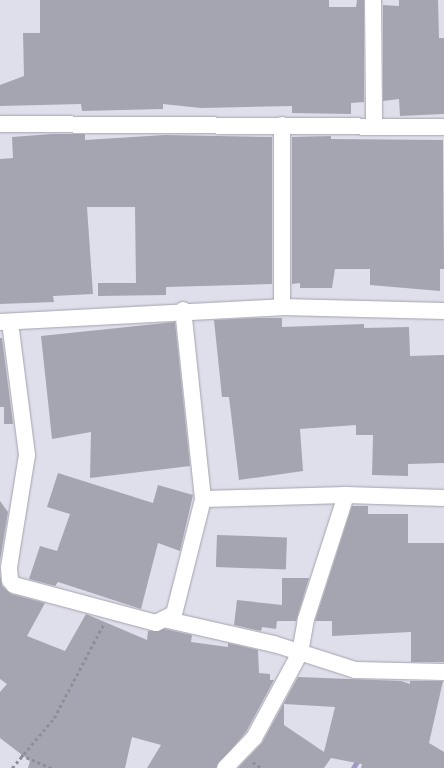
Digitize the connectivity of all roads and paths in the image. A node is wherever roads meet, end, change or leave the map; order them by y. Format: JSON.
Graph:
{"nodes":[{"id":1,"x":373,"y":0,"type":"edge"},
{"id":2,"x":0,"y":124,"type":"edge"},
{"id":3,"x":282,"y":125,"type":"junction"},
{"id":4,"x":374,"y":126,"type":"junction"},
{"id":5,"x":444,"y":127,"type":"edge"},
{"id":6,"x":282,"y":307,"type":"junction"},
{"id":7,"x":183,"y":310,"type":"junction"},
{"id":8,"x":444,"y":311,"type":"edge"},
{"id":9,"x":5,"y":322,"type":"edge"},
{"id":10,"x":346,"y":495,"type":"junction"},
{"id":11,"x":444,"y":498,"type":"edge"},
{"id":12,"x":203,"y":499,"type":"junction"},
{"id":13,"x":5,"y":579,"type":"edge"},
{"id":14,"x":110,"y":612,"type":"junction"},
{"id":15,"x":168,"y":620,"type":"junction"},
{"id":16,"x":300,"y":653,"type":"junction"},
{"id":17,"x":444,"y":672,"type":"edge"},
{"id":18,"x":21,"y":755,"type":"junction"},
{"id":19,"x":12,"y":768,"type":"edge"},
{"id":20,"x":52,"y":768,"type":"edge"},
{"id":21,"x":225,"y":768,"type":"edge"}],
"edges":[{"from":1,"to":4,"type":"street"},
{"from":2,"to":3,"type":"street"},
{"from":3,"to":4,"type":"street"},
{"from":3,"to":6,"type":"street"},
{"from":4,"to":5,"type":"street"},
{"from":6,"to":7,"type":"street"},
{"from":6,"to":8,"type":"street"},
{"from":7,"to":9,"type":"street"},
{"from":7,"to":12,"type":"street"},
{"from":9,"to":13,"type":"street"},
{"from":10,"to":11,"type":"street"},
{"from":10,"to":12,"type":"street"},
{"from":10,"to":16,"type":"street"},
{"from":12,"to":15,"type":"street"},
{"from":13,"to":14,"type":"street"},
{"from":14,"to":15,"type":"street"},
{"from":14,"to":18,"type":"path"},
{"from":15,"to":16,"type":"street"},
{"from":16,"to":17,"type":"street"},
{"from":16,"to":21,"type":"street"},
{"from":18,"to":19,"type":"path"},
{"from":18,"to":20,"type":"path"}]}
